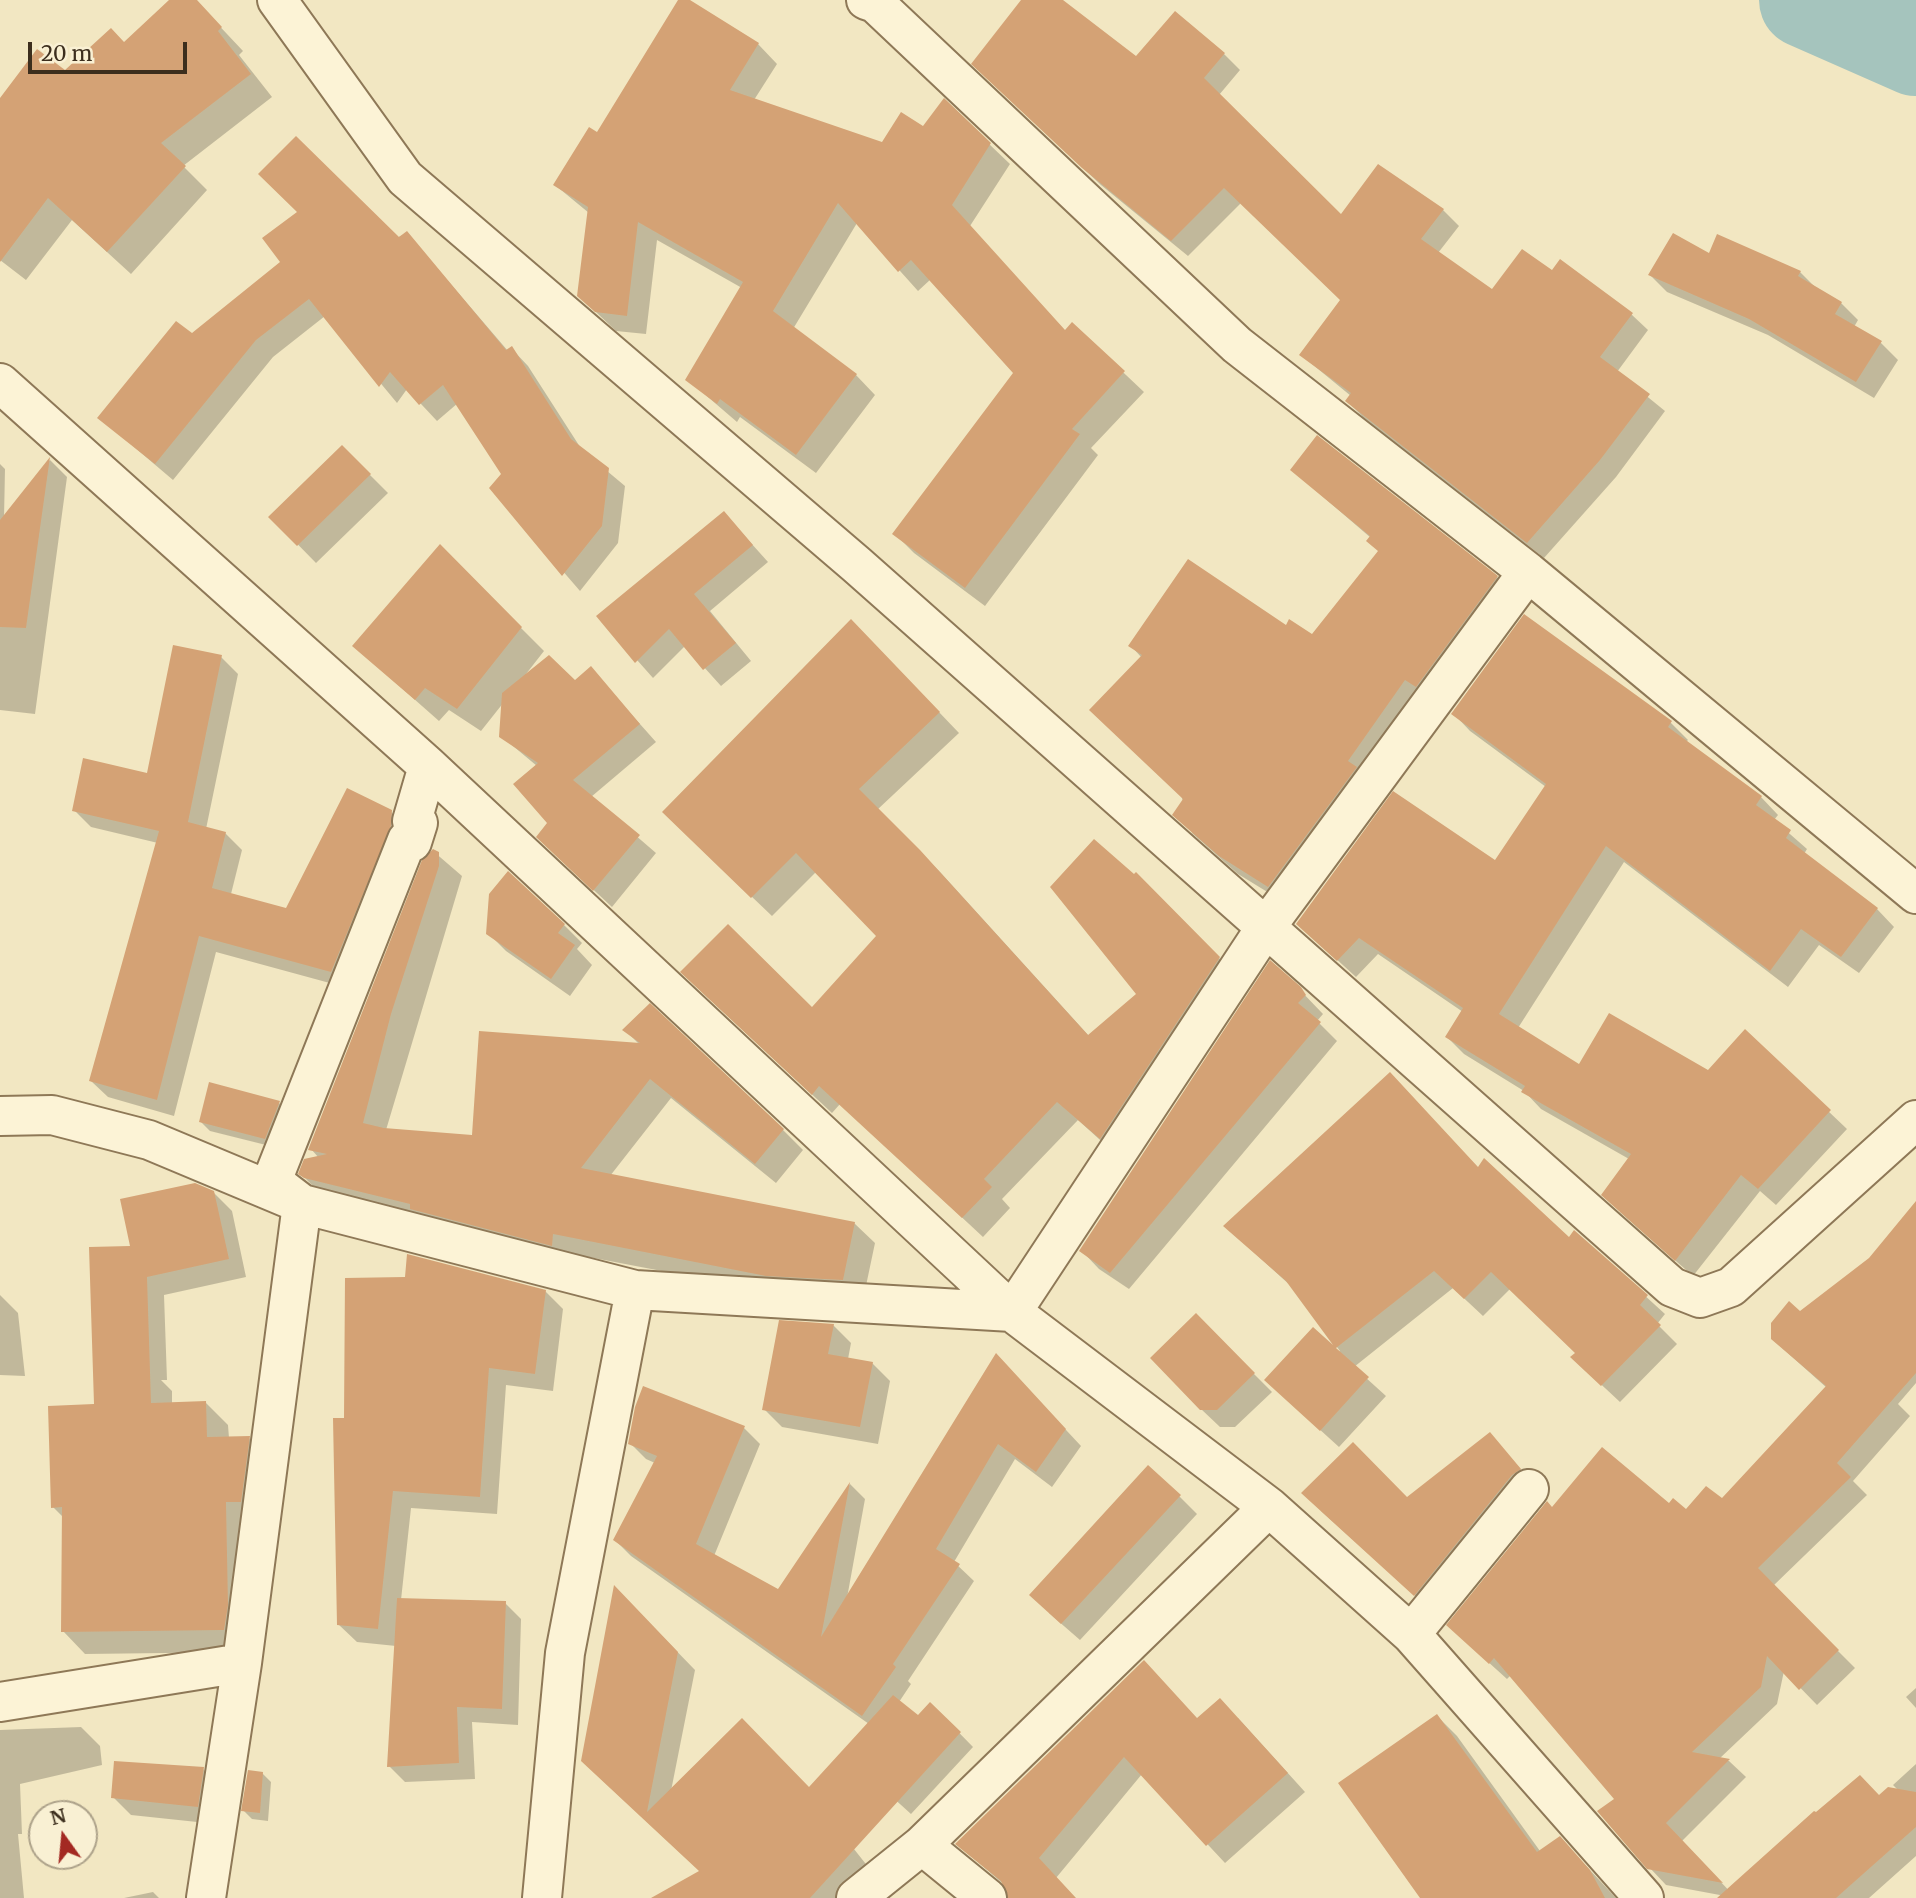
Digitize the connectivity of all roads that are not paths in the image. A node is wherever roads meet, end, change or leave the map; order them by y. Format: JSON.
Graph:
{"nodes":[{"id":1,"x":277,"y":0,"type":"edge"},
{"id":2,"x":866,"y":0,"type":"edge"},
{"id":3,"x":0,"y":383,"type":"edge"},
{"id":4,"x":1528,"y":572,"type":"junction"},
{"id":5,"x":428,"y":766,"type":"junction"},
{"id":6,"x":1916,"y":894,"type":"edge"},
{"id":7,"x":1266,"y":927,"type":"junction"},
{"id":8,"x":0,"y":1116,"type":"edge"},
{"id":9,"x":1916,"y":1120,"type":"edge"},
{"id":10,"x":302,"y":1204,"type":"junction"},
{"id":11,"x":635,"y":1290,"type":"junction"},
{"id":12,"x":1012,"y":1312,"type":"junction"},
{"id":13,"x":1530,"y":1489,"type":"dead end"},
{"id":14,"x":1269,"y":1507,"type":"junction"},
{"id":15,"x":1411,"y":1634,"type":"junction"},
{"id":16,"x":242,"y":1664,"type":"junction"},
{"id":17,"x":0,"y":1702,"type":"edge"},
{"id":18,"x":922,"y":1845,"type":"junction"},
{"id":19,"x":206,"y":1898,"type":"edge"},
{"id":20,"x":542,"y":1898,"type":"edge"},
{"id":21,"x":856,"y":1898,"type":"edge"},
{"id":22,"x":986,"y":1898,"type":"edge"},
{"id":23,"x":1644,"y":1898,"type":"edge"}],
"edges":[{"from":1,"to":7,"type":"street"},
{"from":2,"to":4,"type":"street"},
{"from":3,"to":5,"type":"street"},
{"from":4,"to":6,"type":"street"},
{"from":4,"to":7,"type":"street"},
{"from":5,"to":10,"type":"street"},
{"from":5,"to":12,"type":"street"},
{"from":7,"to":9,"type":"street"},
{"from":7,"to":12,"type":"street"},
{"from":8,"to":10,"type":"street"},
{"from":10,"to":11,"type":"street"},
{"from":10,"to":16,"type":"street"},
{"from":11,"to":12,"type":"street"},
{"from":11,"to":20,"type":"street"},
{"from":12,"to":14,"type":"street"},
{"from":13,"to":15,"type":"street"},
{"from":14,"to":15,"type":"street"},
{"from":14,"to":18,"type":"street"},
{"from":15,"to":23,"type":"street"},
{"from":16,"to":17,"type":"street"},
{"from":16,"to":19,"type":"street"},
{"from":18,"to":21,"type":"street"},
{"from":18,"to":22,"type":"street"}]}
